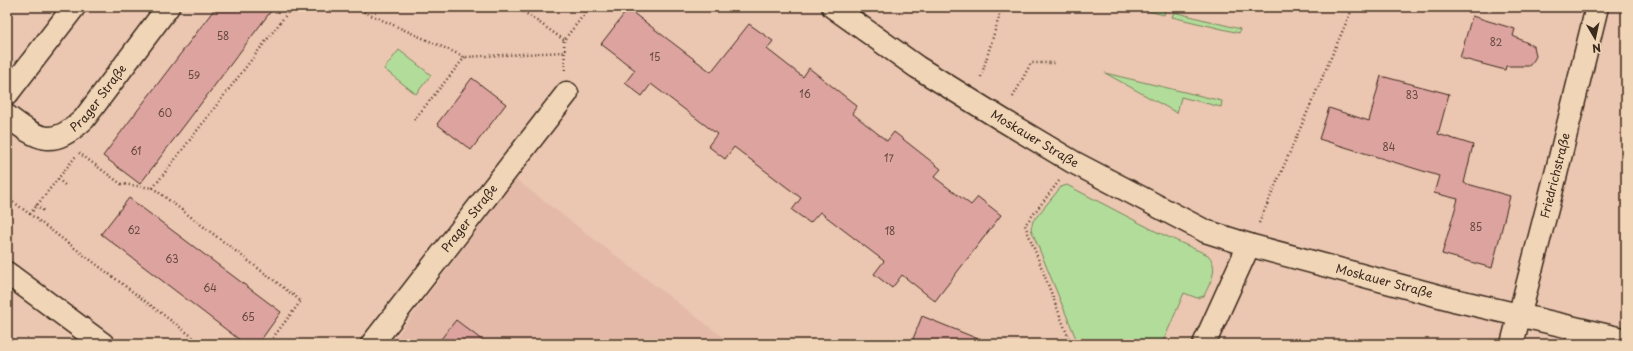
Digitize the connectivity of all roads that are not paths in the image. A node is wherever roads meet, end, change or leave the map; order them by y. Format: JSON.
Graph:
{"nodes":[{"id":1,"x":74,"y":7,"type":"edge"},
{"id":2,"x":168,"y":7,"type":"edge"},
{"id":3,"x":833,"y":7,"type":"edge"},
{"id":4,"x":1597,"y":7,"type":"edge"},
{"id":5,"x":567,"y":93,"type":"road end"},
{"id":6,"x":7,"y":94,"type":"edge"},
{"id":7,"x":7,"y":116,"type":"edge"},
{"id":8,"x":1249,"y":245,"type":"junction"},
{"id":9,"x":7,"y":273,"type":"edge"},
{"id":10,"x":1519,"y":315,"type":"junction"},
{"id":11,"x":1626,"y":340,"type":"edge"},
{"id":12,"x":103,"y":344,"type":"edge"},
{"id":13,"x":372,"y":344,"type":"edge"},
{"id":14,"x":1204,"y":344,"type":"edge"},
{"id":15,"x":1512,"y":344,"type":"edge"}],
"edges":[{"from":1,"to":6,"type":"street"},
{"from":2,"to":7,"type":"street","name":"Prager Straße"},
{"from":3,"to":8,"type":"street","name":"Moskauer Straße"},
{"from":4,"to":10,"type":"street","name":"Friedrichstraße"},
{"from":5,"to":13,"type":"street","name":"Prager Straße"},
{"from":8,"to":10,"type":"street","name":"Moskauer Straße"},
{"from":8,"to":14,"type":"street"},
{"from":9,"to":12,"type":"street"},
{"from":10,"to":11,"type":"street","name":"Moskauer Straße"},
{"from":10,"to":15,"type":"street","name":"Friedrichstraße"}]}
